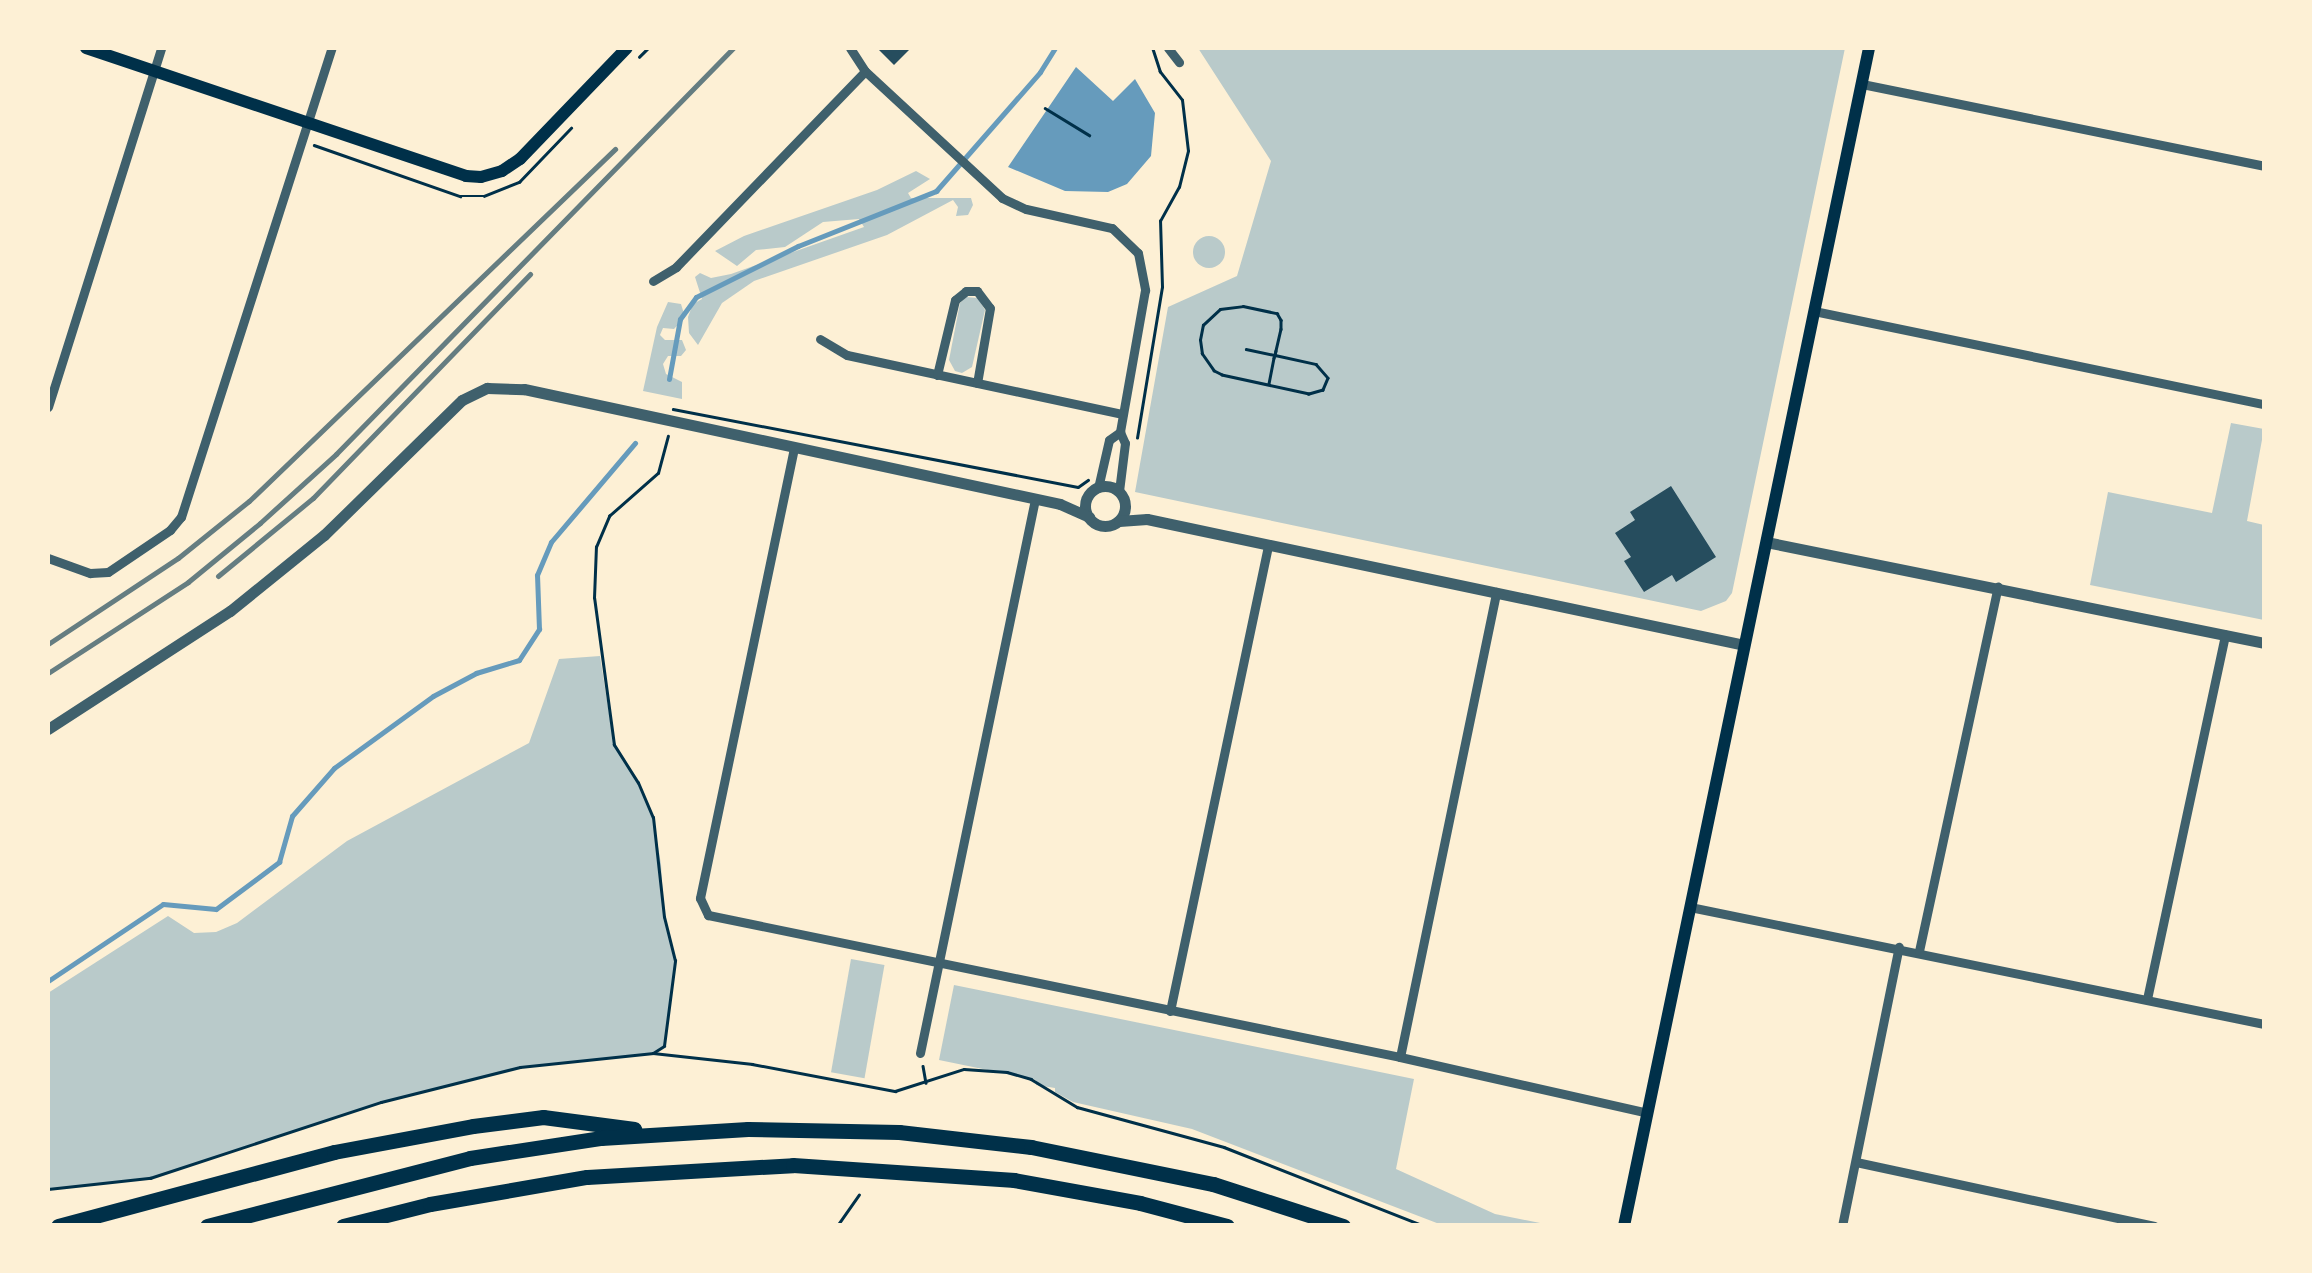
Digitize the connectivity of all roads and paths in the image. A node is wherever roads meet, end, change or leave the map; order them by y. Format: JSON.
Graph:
{"nodes":[{"id":1,"x":86,"y":48,"type":"edge"},
{"id":2,"x":161,"y":48,"type":"edge"},
{"id":3,"x":332,"y":48,"type":"edge"},
{"id":4,"x":627,"y":48,"type":"edge"},
{"id":5,"x":648,"y":48,"type":"edge"},
{"id":6,"x":850,"y":48,"type":"edge"},
{"id":7,"x":1152,"y":48,"type":"edge"},
{"id":8,"x":1168,"y":48,"type":"edge"},
{"id":9,"x":1870,"y":48,"type":"edge"},
{"id":10,"x":634,"y":62,"type":"dead end"},
{"id":11,"x":1179,"y":62,"type":"dead end"},
{"id":12,"x":154,"y":70,"type":"junction"},
{"id":13,"x":865,"y":71,"type":"junction"},
{"id":14,"x":1862,"y":84,"type":"junction"},
{"id":15,"x":1045,"y":108,"type":"dead end"},
{"id":16,"x":580,"y":119,"type":"dead end"},
{"id":17,"x":310,"y":120,"type":"junction"},
{"id":18,"x":1089,"y":136,"type":"dead end"},
{"id":19,"x":316,"y":146,"type":"dead end"},
{"id":20,"x":2264,"y":166,"type":"edge"},
{"id":21,"x":653,"y":281,"type":"dead end"},
{"id":22,"x":1814,"y":312,"type":"junction"},
{"id":23,"x":820,"y":339,"type":"dead end"},
{"id":24,"x":1246,"y":349,"type":"dead end"},
{"id":25,"x":1275,"y":354,"type":"junction"},
{"id":26,"x":937,"y":375,"type":"junction"},
{"id":27,"x":977,"y":384,"type":"junction"},
{"id":28,"x":1269,"y":384,"type":"junction"},
{"id":29,"x":2264,"y":404,"type":"edge"},
{"id":30,"x":674,"y":406,"type":"dead end"},
{"id":31,"x":48,"y":407,"type":"edge"},
{"id":32,"x":1123,"y":414,"type":"junction"},
{"id":33,"x":1120,"y":432,"type":"junction"},
{"id":34,"x":666,"y":443,"type":"dead end"},
{"id":35,"x":794,"y":448,"type":"junction"},
{"id":36,"x":1135,"y":454,"type":"dead end"},
{"id":37,"x":1094,"y":482,"type":"junction"},
{"id":38,"x":1122,"y":497,"type":"junction"},
{"id":39,"x":1035,"y":499,"type":"junction"},
{"id":40,"x":1087,"y":499,"type":"junction"},
{"id":41,"x":1060,"y":504,"type":"junction"},
{"id":42,"x":1089,"y":517,"type":"junction"},
{"id":43,"x":1147,"y":519,"type":"junction"},
{"id":44,"x":1118,"y":520,"type":"junction"},
{"id":45,"x":1766,"y":542,"type":"junction"},
{"id":46,"x":1268,"y":544,"type":"junction"},
{"id":47,"x":48,"y":558,"type":"edge"},
{"id":48,"x":1998,"y":586,"type":"junction"},
{"id":49,"x":1496,"y":592,"type":"junction"},
{"id":50,"x":2225,"y":634,"type":"junction"},
{"id":51,"x":2264,"y":643,"type":"edge"},
{"id":52,"x":1744,"y":645,"type":"junction"},
{"id":53,"x":48,"y":729,"type":"edge"},
{"id":54,"x":1690,"y":907,"type":"junction"},
{"id":55,"x":1899,"y":946,"type":"junction"},
{"id":56,"x":1919,"y":951,"type":"junction"},
{"id":57,"x":938,"y":964,"type":"junction"},
{"id":58,"x":2147,"y":999,"type":"junction"},
{"id":59,"x":1170,"y":1012,"type":"junction"},
{"id":60,"x":2264,"y":1024,"type":"edge"},
{"id":61,"x":653,"y":1053,"type":"junction"},
{"id":62,"x":920,"y":1053,"type":"joint"},
{"id":63,"x":1400,"y":1057,"type":"junction"},
{"id":64,"x":927,"y":1084,"type":"junction"},
{"id":65,"x":1648,"y":1113,"type":"junction"},
{"id":66,"x":662,"y":1132,"type":"junction"},
{"id":67,"x":1856,"y":1162,"type":"junction"},
{"id":68,"x":48,"y":1189,"type":"edge"},
{"id":69,"x":860,"y":1194,"type":"dead end"},
{"id":70,"x":380,"y":1220,"type":"edge"},
{"id":71,"x":58,"y":1226,"type":"edge"},
{"id":72,"x":207,"y":1226,"type":"edge"},
{"id":73,"x":343,"y":1226,"type":"edge"},
{"id":74,"x":837,"y":1226,"type":"edge"},
{"id":75,"x":1226,"y":1226,"type":"edge"},
{"id":76,"x":1343,"y":1226,"type":"edge"},
{"id":77,"x":1425,"y":1226,"type":"edge"},
{"id":78,"x":1624,"y":1226,"type":"edge"},
{"id":79,"x":1842,"y":1226,"type":"edge"},
{"id":80,"x":2154,"y":1226,"type":"edge"}],
"edges":[{"from":1,"to":12,"type":"main road"},
{"from":2,"to":12,"type":"street"},
{"from":3,"to":17,"type":"street"},
{"from":4,"to":17,"type":"main road"},
{"from":5,"to":10,"type":"path"},
{"from":6,"to":13,"type":"street"},
{"from":7,"to":36,"type":"path"},
{"from":8,"to":11,"type":"street"},
{"from":9,"to":14,"type":"main road"},
{"from":12,"to":17,"type":"main road"},
{"from":12,"to":31,"type":"street"},
{"from":13,"to":21,"type":"street"},
{"from":13,"to":32,"type":"street"},
{"from":14,"to":20,"type":"street"},
{"from":14,"to":22,"type":"main road"},
{"from":15,"to":18,"type":"path"},
{"from":16,"to":19,"type":"path"},
{"from":17,"to":47,"type":"street"},
{"from":22,"to":29,"type":"street"},
{"from":22,"to":45,"type":"main road"},
{"from":23,"to":26,"type":"street"},
{"from":24,"to":25,"type":"path"},
{"from":25,"to":28,"type":"path"},
{"from":25,"to":28,"type":"path"},
{"from":25,"to":28,"type":"path"},
{"from":26,"to":27,"type":"street"},
{"from":26,"to":27,"type":"street"},
{"from":27,"to":32,"type":"street"},
{"from":30,"to":37,"type":"path"},
{"from":32,"to":33,"type":"street"},
{"from":33,"to":37,"type":"street"},
{"from":33,"to":38,"type":"street"},
{"from":34,"to":61,"type":"path"},
{"from":35,"to":39,"type":"street"},
{"from":35,"to":53,"type":"street"},
{"from":35,"to":57,"type":"street"},
{"from":37,"to":38,"type":"street"},
{"from":37,"to":40,"type":"street"},
{"from":38,"to":43,"type":"street"},
{"from":38,"to":44,"type":"street"},
{"from":39,"to":41,"type":"street"},
{"from":39,"to":57,"type":"street"},
{"from":40,"to":41,"type":"street"},
{"from":40,"to":42,"type":"street"},
{"from":41,"to":42,"type":"street"},
{"from":42,"to":44,"type":"street"},
{"from":43,"to":44,"type":"street"},
{"from":43,"to":46,"type":"street"},
{"from":45,"to":48,"type":"street"},
{"from":45,"to":52,"type":"main road"},
{"from":46,"to":49,"type":"street"},
{"from":46,"to":59,"type":"street"},
{"from":48,"to":50,"type":"street"},
{"from":48,"to":56,"type":"street"},
{"from":49,"to":52,"type":"street"},
{"from":49,"to":63,"type":"street"},
{"from":50,"to":51,"type":"street"},
{"from":50,"to":58,"type":"street"},
{"from":52,"to":54,"type":"main road"},
{"from":54,"to":55,"type":"street"},
{"from":54,"to":65,"type":"main road"},
{"from":55,"to":56,"type":"street"},
{"from":55,"to":67,"type":"street"},
{"from":56,"to":58,"type":"street"},
{"from":57,"to":59,"type":"street"},
{"from":57,"to":62,"type":"street"},
{"from":58,"to":60,"type":"street"},
{"from":59,"to":63,"type":"street"},
{"from":61,"to":64,"type":"path"},
{"from":61,"to":68,"type":"path"},
{"from":62,"to":64,"type":"path"},
{"from":63,"to":65,"type":"street"},
{"from":64,"to":77,"type":"path"},
{"from":65,"to":78,"type":"main road"},
{"from":66,"to":71,"type":"highway"},
{"from":66,"to":72,"type":"highway"},
{"from":66,"to":76,"type":"highway"},
{"from":67,"to":79,"type":"street"},
{"from":67,"to":80,"type":"street"},
{"from":69,"to":74,"type":"path"},
{"from":70,"to":73,"type":"highway"},
{"from":70,"to":75,"type":"highway"}]}
